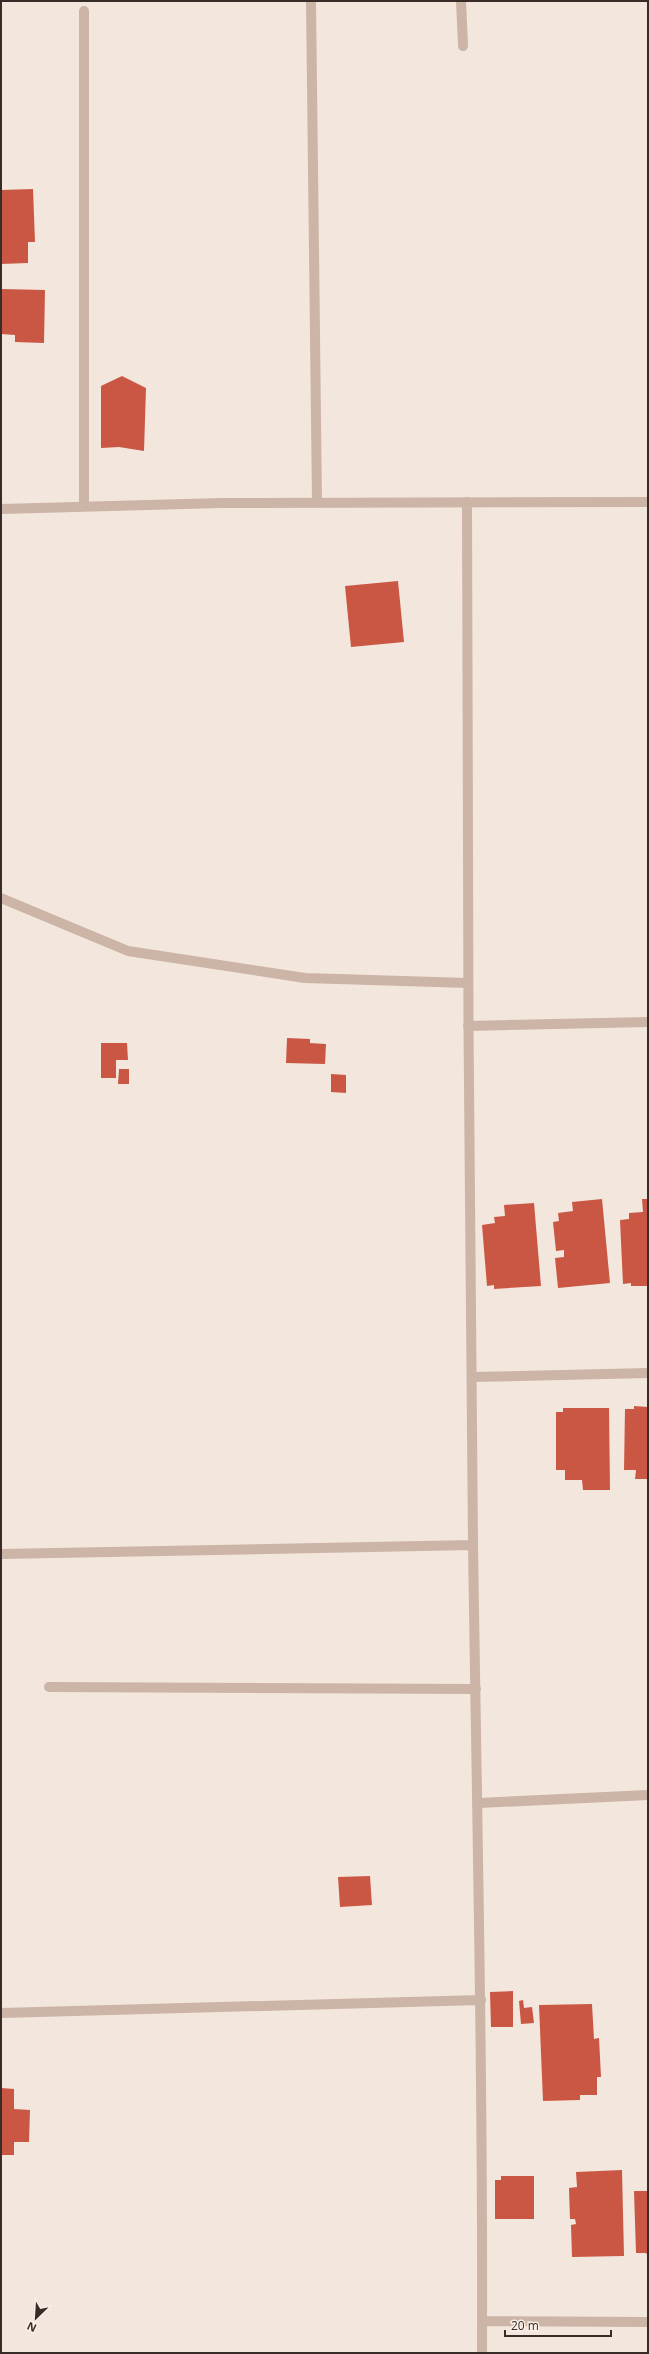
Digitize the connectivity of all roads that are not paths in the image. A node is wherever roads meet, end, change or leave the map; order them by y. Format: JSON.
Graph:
{"nodes":[{"id":1,"x":310,"y":1,"type":"edge"},
{"id":2,"x":461,"y":1,"type":"edge"},
{"id":3,"x":84,"y":11,"type":"dead end"},
{"id":4,"x":463,"y":46,"type":"dead end"},
{"id":5,"x":468,"y":502,"type":"junction"},
{"id":6,"x":648,"y":502,"type":"edge"},
{"id":7,"x":317,"y":503,"type":"junction"},
{"id":8,"x":84,"y":506,"type":"junction"},
{"id":9,"x":1,"y":509,"type":"edge"},
{"id":10,"x":1,"y":898,"type":"edge"},
{"id":11,"x":468,"y":983,"type":"junction"},
{"id":12,"x":648,"y":1022,"type":"edge"},
{"id":13,"x":468,"y":1026,"type":"junction"},
{"id":14,"x":648,"y":1373,"type":"edge"},
{"id":15,"x":472,"y":1377,"type":"junction"},
{"id":16,"x":473,"y":1545,"type":"junction"},
{"id":17,"x":1,"y":1554,"type":"edge"},
{"id":18,"x":49,"y":1687,"type":"dead end"},
{"id":19,"x":476,"y":1689,"type":"junction"},
{"id":20,"x":648,"y":1795,"type":"edge"},
{"id":21,"x":479,"y":1803,"type":"junction"},
{"id":22,"x":481,"y":2000,"type":"junction"},
{"id":23,"x":1,"y":2013,"type":"edge"},
{"id":24,"x":482,"y":2321,"type":"junction"},
{"id":25,"x":648,"y":2322,"type":"edge"},
{"id":26,"x":482,"y":2353,"type":"edge"}],
"edges":[{"from":1,"to":7,"type":"street"},
{"from":2,"to":4,"type":"street"},
{"from":3,"to":8,"type":"street"},
{"from":5,"to":6,"type":"street"},
{"from":5,"to":7,"type":"street"},
{"from":5,"to":11,"type":"street"},
{"from":7,"to":8,"type":"street"},
{"from":8,"to":9,"type":"street"},
{"from":10,"to":11,"type":"street"},
{"from":11,"to":13,"type":"street"},
{"from":12,"to":13,"type":"street"},
{"from":13,"to":15,"type":"street"},
{"from":14,"to":15,"type":"street"},
{"from":15,"to":16,"type":"street"},
{"from":16,"to":17,"type":"street"},
{"from":16,"to":19,"type":"street"},
{"from":18,"to":19,"type":"street"},
{"from":19,"to":21,"type":"street"},
{"from":20,"to":21,"type":"street"},
{"from":21,"to":22,"type":"street"},
{"from":22,"to":23,"type":"street"},
{"from":22,"to":24,"type":"street"},
{"from":24,"to":25,"type":"street"},
{"from":24,"to":26,"type":"street"}]}
